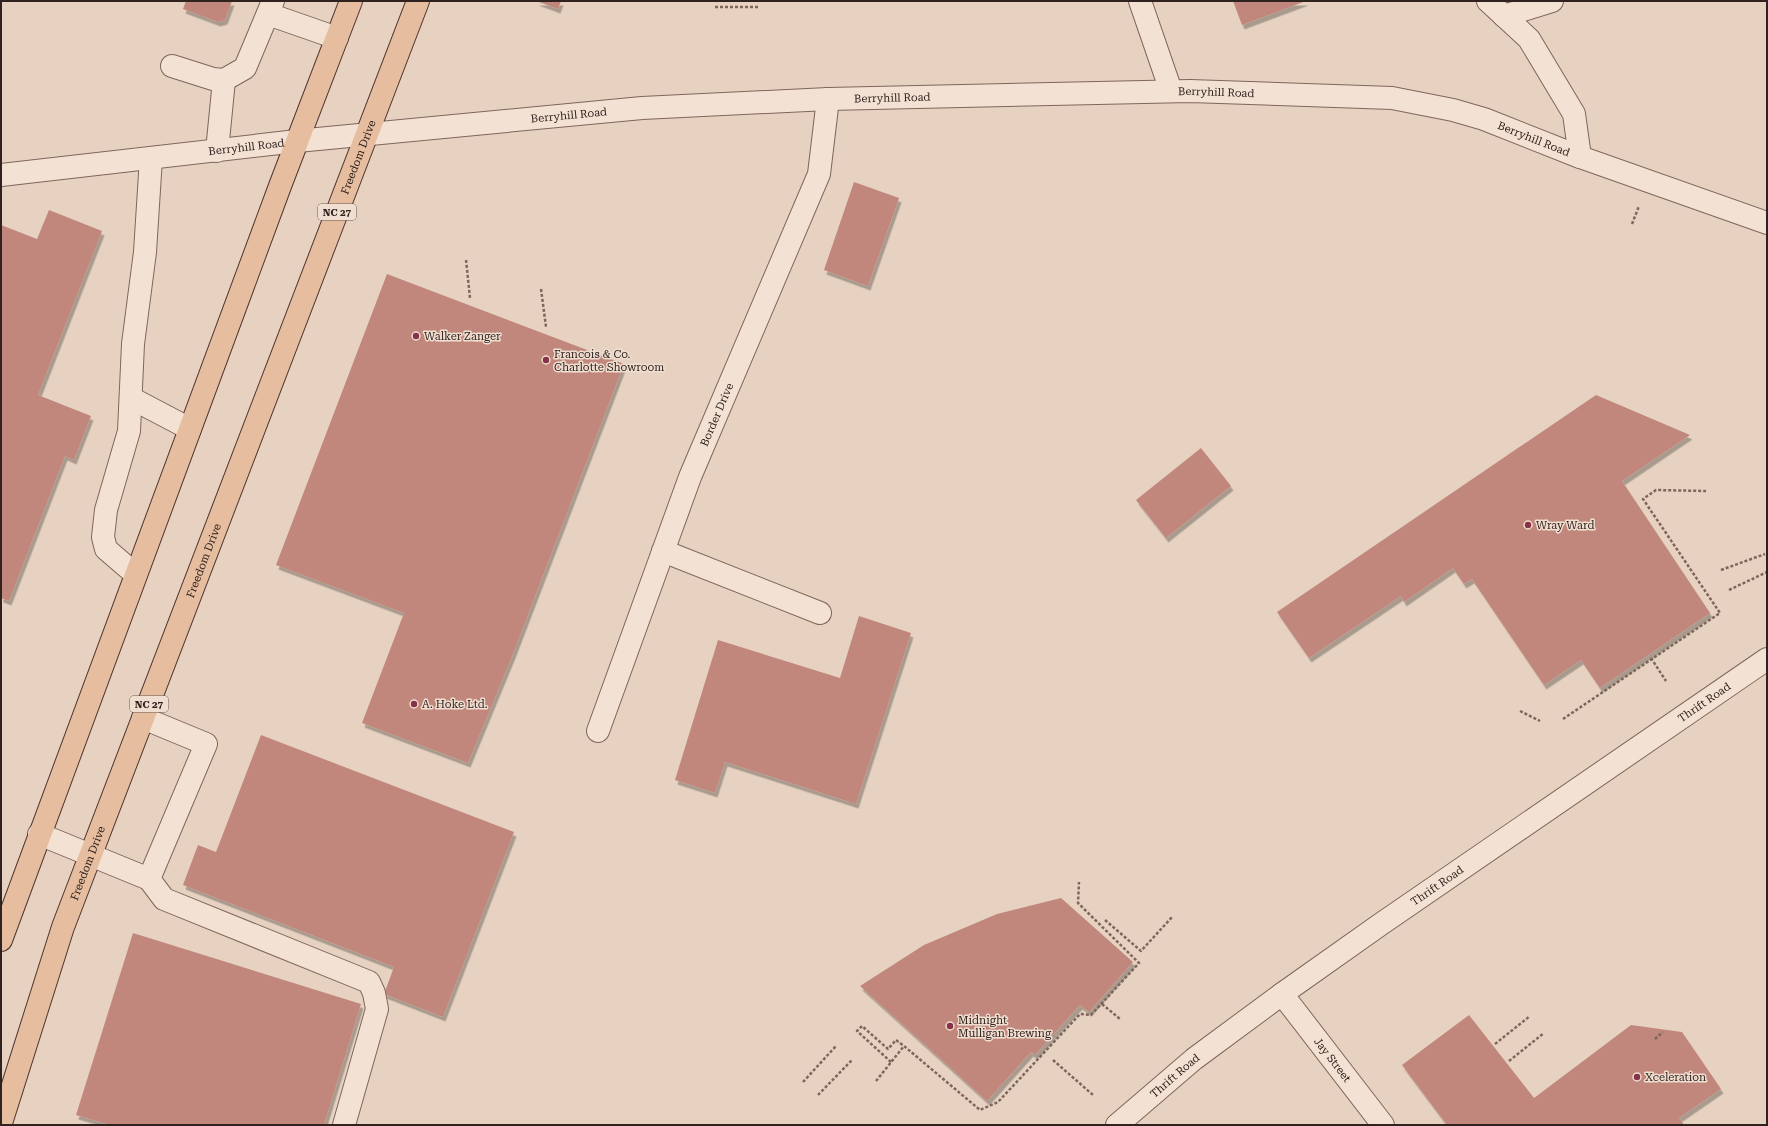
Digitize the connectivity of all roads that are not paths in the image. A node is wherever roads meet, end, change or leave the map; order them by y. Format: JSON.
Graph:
{"nodes":[{"id":1,"x":351,"y":1,"type":"edge"},
{"id":2,"x":418,"y":1,"type":"edge"},
{"id":3,"x":1140,"y":1,"type":"edge"},
{"id":4,"x":1488,"y":1,"type":"edge"},
{"id":5,"x":1552,"y":1,"type":"edge"},
{"id":6,"x":271,"y":8,"type":"edge"},
{"id":7,"x":1504,"y":16,"type":"junction"},
{"id":8,"x":337,"y":38,"type":"junction"},
{"id":9,"x":172,"y":66,"type":"dead end"},
{"id":10,"x":224,"y":80,"type":"junction"},
{"id":11,"x":1171,"y":91,"type":"junction"},
{"id":12,"x":828,"y":99,"type":"junction"},
{"id":13,"x":366,"y":135,"type":"junction"},
{"id":14,"x":297,"y":141,"type":"junction"},
{"id":15,"x":217,"y":150,"type":"junction"},
{"id":16,"x":1580,"y":157,"type":"junction"},
{"id":17,"x":151,"y":158,"type":"junction"},
{"id":18,"x":1,"y":175,"type":"edge"},
{"id":19,"x":1767,"y":223,"type":"edge"},
{"id":20,"x":131,"y":398,"type":"junction"},
{"id":21,"x":190,"y":429,"type":"junction"},
{"id":22,"x":663,"y":551,"type":"junction"},
{"id":23,"x":135,"y":574,"type":"junction"},
{"id":24,"x":820,"y":613,"type":"dead end"},
{"id":25,"x":1767,"y":659,"type":"edge"},
{"id":26,"x":143,"y":718,"type":"junction"},
{"id":27,"x":598,"y":731,"type":"dead end"},
{"id":28,"x":39,"y":834,"type":"junction"},
{"id":29,"x":91,"y":855,"type":"junction"},
{"id":30,"x":149,"y":879,"type":"junction"},
{"id":31,"x":1,"y":940,"type":"edge"},
{"id":32,"x":1282,"y":994,"type":"junction"},
{"id":33,"x":1,"y":1123,"type":"edge"},
{"id":34,"x":344,"y":1125,"type":"edge"},
{"id":35,"x":1117,"y":1125,"type":"edge"},
{"id":36,"x":1383,"y":1125,"type":"edge"}],
"edges":[{"from":1,"to":8,"type":"main road"},
{"from":2,"to":13,"type":"main road","name":"Freedom Drive","number":"NC 27"},
{"from":3,"to":11,"type":"street"},
{"from":4,"to":7,"type":"street"},
{"from":5,"to":7,"type":"street"},
{"from":6,"to":8,"type":"street"},
{"from":6,"to":10,"type":"street"},
{"from":7,"to":16,"type":"street"},
{"from":8,"to":14,"type":"main road"},
{"from":9,"to":10,"type":"street"},
{"from":10,"to":15,"type":"street"},
{"from":11,"to":12,"type":"street","name":"Berryhill Road"},
{"from":11,"to":16,"type":"street","name":"Berryhill Road"},
{"from":12,"to":13,"type":"street","name":"Berryhill Road"},
{"from":12,"to":22,"type":"street","name":"Border Drive"},
{"from":13,"to":14,"type":"street","name":"Berryhill Road"},
{"from":13,"to":26,"type":"main road","name":"Freedom Drive","number":"NC 27"},
{"from":14,"to":15,"type":"street","name":"Berryhill Road"},
{"from":14,"to":21,"type":"main road"},
{"from":15,"to":17,"type":"street","name":"Berryhill Road"},
{"from":16,"to":19,"type":"street","name":"Berryhill Road"},
{"from":17,"to":18,"type":"street","name":"Berryhill Road"},
{"from":17,"to":20,"type":"street"},
{"from":20,"to":21,"type":"street"},
{"from":20,"to":23,"type":"street"},
{"from":21,"to":23,"type":"main road"},
{"from":22,"to":24,"type":"street"},
{"from":22,"to":27,"type":"street","name":"Border Drive"},
{"from":23,"to":28,"type":"main road"},
{"from":25,"to":32,"type":"street","name":"Thrift Road"},
{"from":26,"to":29,"type":"main road","name":"Freedom Drive","number":"NC 27"},
{"from":26,"to":30,"type":"street"},
{"from":28,"to":29,"type":"street"},
{"from":28,"to":31,"type":"main road"},
{"from":29,"to":30,"type":"street"},
{"from":29,"to":33,"type":"main road","name":"Freedom Drive","number":"NC 27"},
{"from":30,"to":34,"type":"street"},
{"from":32,"to":35,"type":"street","name":"Thrift Road"},
{"from":32,"to":36,"type":"street","name":"Jay Street"}]}
